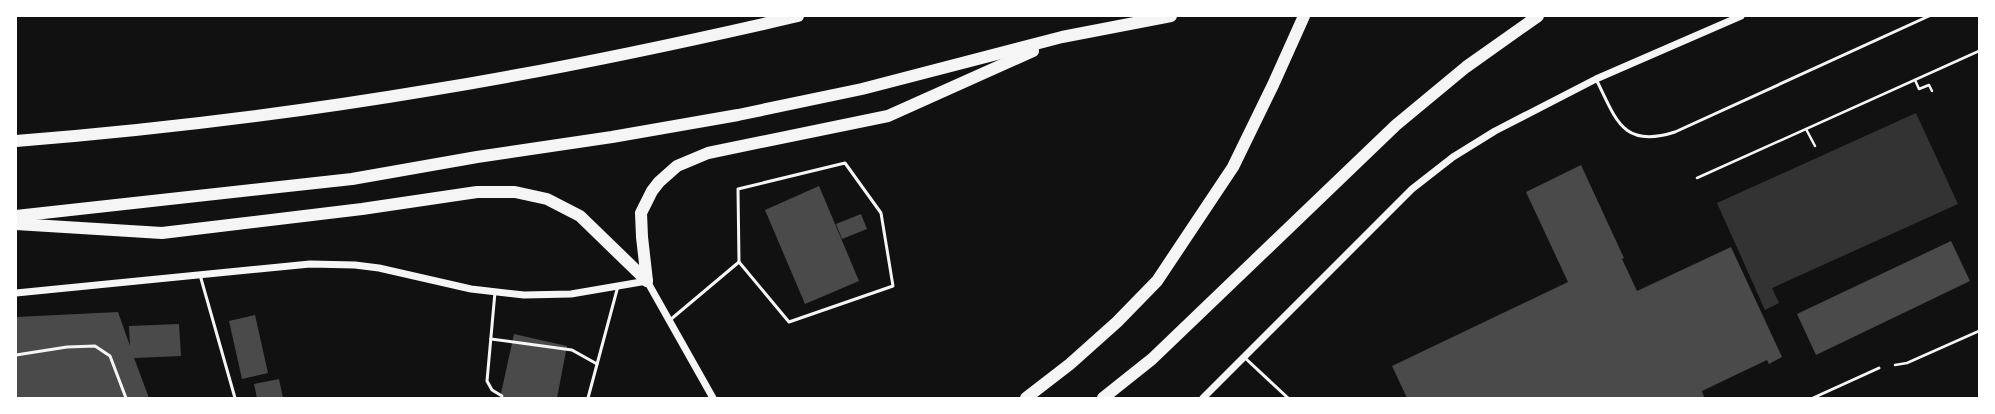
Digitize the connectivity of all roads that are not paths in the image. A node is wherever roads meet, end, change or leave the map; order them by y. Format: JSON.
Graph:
{"nodes":[{"id":1,"x":798,"y":16,"type":"edge"},
{"id":2,"x":1304,"y":16,"type":"edge"},
{"id":3,"x":1538,"y":16,"type":"edge"},
{"id":4,"x":1741,"y":16,"type":"edge"},
{"id":5,"x":1929,"y":16,"type":"edge"},
{"id":6,"x":1166,"y":18,"type":"edge"},
{"id":7,"x":1062,"y":37,"type":"junction"},
{"id":8,"x":1596,"y":79,"type":"junction"},
{"id":9,"x":16,"y":141,"type":"edge"},
{"id":10,"x":16,"y":216,"type":"edge"},
{"id":11,"x":16,"y":224,"type":"edge"},
{"id":12,"x":739,"y":262,"type":"junction"},
{"id":13,"x":200,"y":274,"type":"junction"},
{"id":14,"x":647,"y":281,"type":"junction"},
{"id":15,"x":618,"y":286,"type":"junction"},
{"id":16,"x":495,"y":292,"type":"junction"},
{"id":17,"x":16,"y":293,"type":"edge"},
{"id":18,"x":670,"y":321,"type":"junction"},
{"id":19,"x":491,"y":339,"type":"junction"},
{"id":20,"x":16,"y":355,"type":"edge"},
{"id":21,"x":1244,"y":356,"type":"junction"},
{"id":22,"x":597,"y":364,"type":"junction"},
{"id":23,"x":1879,"y":368,"type":"road end"},
{"id":24,"x":502,"y":396,"type":"dead end"},
{"id":25,"x":126,"y":398,"type":"edge"},
{"id":26,"x":235,"y":398,"type":"edge"},
{"id":27,"x":588,"y":398,"type":"edge"},
{"id":28,"x":713,"y":398,"type":"edge"},
{"id":29,"x":1026,"y":398,"type":"edge"},
{"id":30,"x":1103,"y":398,"type":"edge"},
{"id":31,"x":1203,"y":398,"type":"edge"},
{"id":32,"x":1288,"y":398,"type":"edge"},
{"id":33,"x":1813,"y":398,"type":"edge"}],
"edges":[{"from":1,"to":9,"type":"highway"},
{"from":2,"to":29,"type":"highway"},
{"from":3,"to":30,"type":"highway"},
{"from":4,"to":8,"type":"street"},
{"from":5,"to":8,"type":"lane"},
{"from":6,"to":7,"type":"highway"},
{"from":7,"to":10,"type":"highway"},
{"from":7,"to":14,"type":"highway"},
{"from":8,"to":21,"type":"street"},
{"from":11,"to":14,"type":"highway"},
{"from":12,"to":12,"type":"lane"},
{"from":12,"to":18,"type":"lane"},
{"from":13,"to":16,"type":"street"},
{"from":13,"to":17,"type":"street"},
{"from":13,"to":26,"type":"lane"},
{"from":14,"to":15,"type":"street"},
{"from":14,"to":18,"type":"street"},
{"from":15,"to":16,"type":"street"},
{"from":15,"to":22,"type":"lane"},
{"from":16,"to":19,"type":"lane"},
{"from":18,"to":28,"type":"street"},
{"from":19,"to":22,"type":"lane"},
{"from":19,"to":24,"type":"lane"},
{"from":20,"to":25,"type":"lane"},
{"from":21,"to":31,"type":"street"},
{"from":21,"to":32,"type":"lane"},
{"from":22,"to":27,"type":"lane"},
{"from":23,"to":33,"type":"lane"}]}
